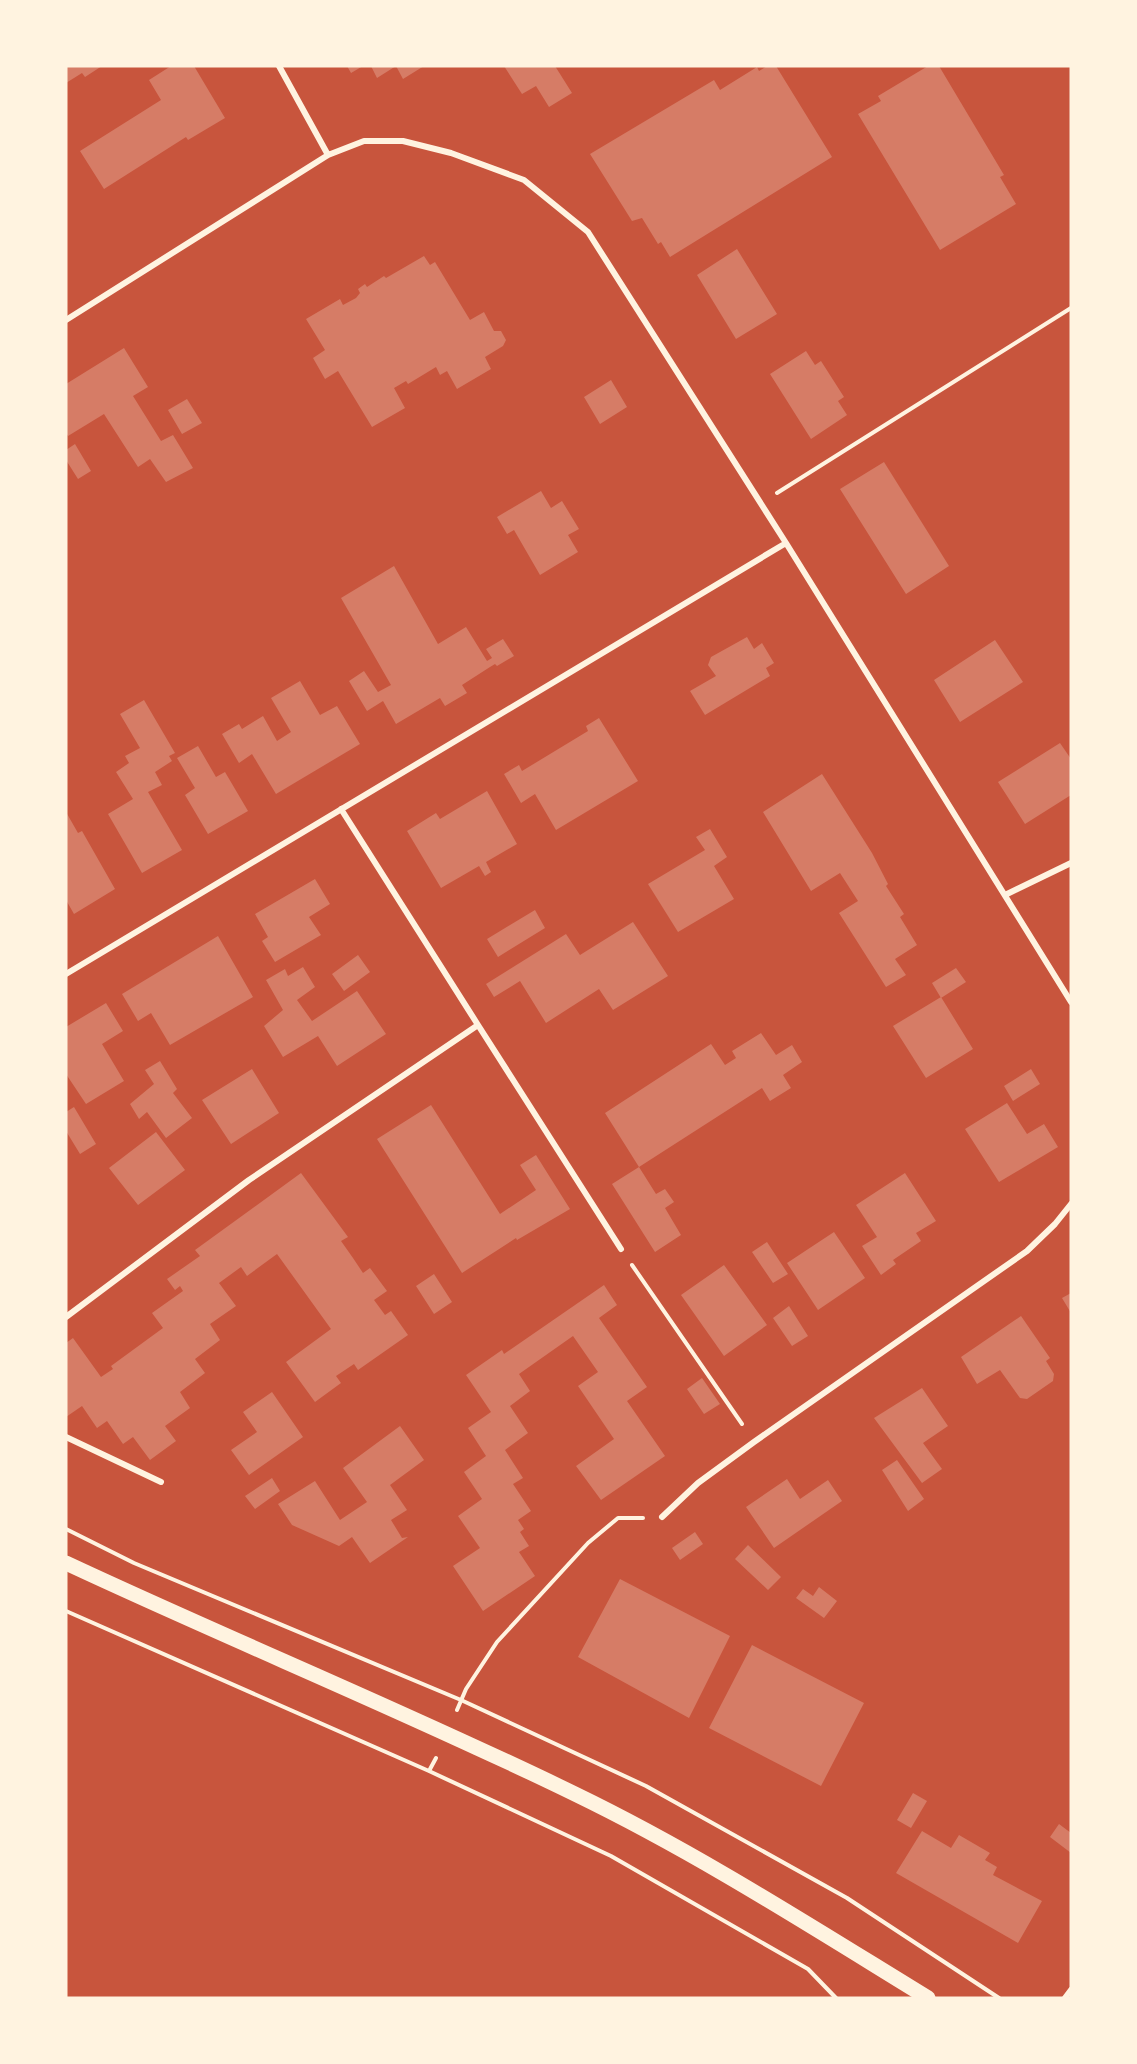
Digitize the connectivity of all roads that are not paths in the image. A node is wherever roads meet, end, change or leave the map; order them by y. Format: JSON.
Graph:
{"nodes":[{"id":1,"x":279,"y":66,"type":"edge"},
{"id":2,"x":328,"y":155,"type":"junction"},
{"id":3,"x":66,"y":320,"type":"edge"},
{"id":4,"x":786,"y":543,"type":"junction"},
{"id":5,"x":341,"y":809,"type":"junction"},
{"id":6,"x":1071,"y":863,"type":"edge"},
{"id":7,"x":1005,"y":895,"type":"junction"},
{"id":8,"x":66,"y":974,"type":"edge"},
{"id":9,"x":1071,"y":1002,"type":"edge"},
{"id":10,"x":478,"y":1026,"type":"junction"},
{"id":11,"x":1071,"y":1204,"type":"edge"},
{"id":12,"x":621,"y":1249,"type":"road end"},
{"id":13,"x":66,"y":1317,"type":"edge"},
{"id":14,"x":66,"y":1437,"type":"edge"},
{"id":15,"x":161,"y":1482,"type":"dead end"},
{"id":16,"x":662,"y":1518,"type":"road end"},
{"id":17,"x":66,"y":1563,"type":"edge"},
{"id":18,"x":1071,"y":1990,"type":"edge"},
{"id":19,"x":928,"y":1998,"type":"edge"},
{"id":20,"x":1065,"y":1998,"type":"edge"}],
"edges":[{"from":1,"to":2,"type":"street"},
{"from":2,"to":3,"type":"street"},
{"from":2,"to":4,"type":"street"},
{"from":4,"to":5,"type":"street"},
{"from":4,"to":7,"type":"street"},
{"from":5,"to":8,"type":"street"},
{"from":5,"to":10,"type":"street"},
{"from":6,"to":7,"type":"street"},
{"from":7,"to":9,"type":"street"},
{"from":10,"to":12,"type":"street"},
{"from":10,"to":13,"type":"street"},
{"from":11,"to":16,"type":"street"},
{"from":14,"to":15,"type":"street"},
{"from":17,"to":19,"type":"main road"},
{"from":18,"to":20,"type":"street"}]}
